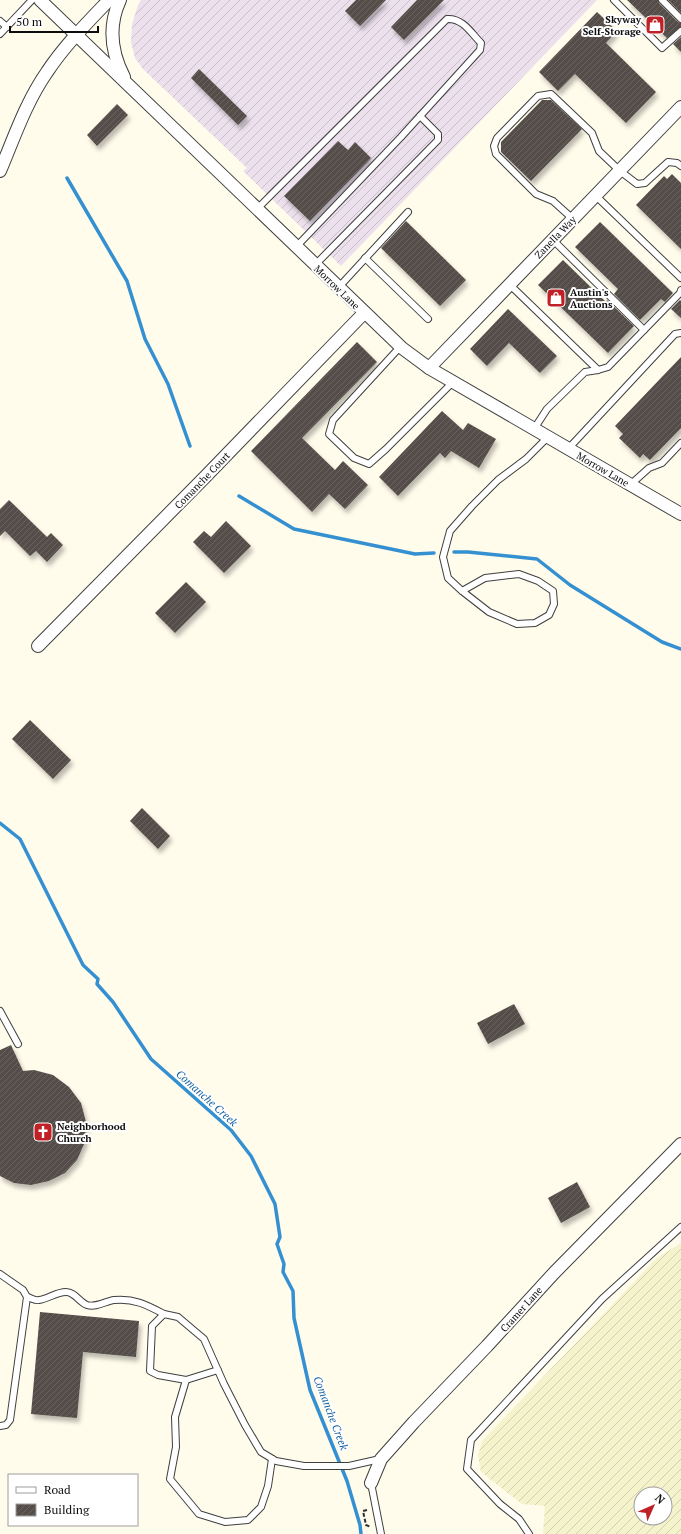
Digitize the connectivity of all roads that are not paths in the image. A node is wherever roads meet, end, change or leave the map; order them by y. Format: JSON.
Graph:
{"nodes":[{"id":1,"x":32,"y":0,"type":"edge"},
{"id":2,"x":40,"y":0,"type":"edge"},
{"id":3,"x":110,"y":0,"type":"edge"},
{"id":4,"x":120,"y":0,"type":"edge"},
{"id":5,"x":614,"y":0,"type":"edge"},
{"id":6,"x":662,"y":0,"type":"edge"},
{"id":7,"x":681,"y":19,"type":"edge"},
{"id":8,"x":0,"y":21,"type":"edge"},
{"id":9,"x":7,"y":27,"type":"junction"},
{"id":10,"x":681,"y":31,"type":"edge"},
{"id":11,"x":0,"y":34,"type":"edge"},
{"id":12,"x":75,"y":34,"type":"junction"},
{"id":13,"x":128,"y":85,"type":"junction"},
{"id":14,"x":680,"y":111,"type":"edge"},
{"id":15,"x":420,"y":116,"type":"junction"},
{"id":16,"x":681,"y":166,"type":"edge"},
{"id":17,"x":0,"y":171,"type":"edge"},
{"id":18,"x":620,"y":171,"type":"junction"},
{"id":19,"x":596,"y":196,"type":"junction"},
{"id":20,"x":258,"y":209,"type":"junction"},
{"id":21,"x":408,"y":212,"type":"dead end"},
{"id":22,"x":573,"y":218,"type":"junction"},
{"id":23,"x":553,"y":240,"type":"junction"},
{"id":24,"x":296,"y":247,"type":"junction"},
{"id":25,"x":365,"y":258,"type":"junction"},
{"id":26,"x":315,"y":265,"type":"junction"},
{"id":27,"x":681,"y":278,"type":"edge"},
{"id":28,"x":510,"y":285,"type":"junction"},
{"id":29,"x":338,"y":288,"type":"junction"},
{"id":30,"x":681,"y":290,"type":"edge"},
{"id":31,"x":364,"y":314,"type":"junction"},
{"id":32,"x":428,"y":319,"type":"dead end"},
{"id":33,"x":644,"y":330,"type":"junction"},
{"id":34,"x":681,"y":333,"type":"edge"},
{"id":35,"x":400,"y":347,"type":"junction"},
{"id":36,"x":429,"y":368,"type":"junction"},
{"id":37,"x":598,"y":370,"type":"junction"},
{"id":38,"x":453,"y":382,"type":"junction"},
{"id":39,"x":534,"y":429,"type":"junction"},
{"id":40,"x":548,"y":437,"type":"junction"},
{"id":41,"x":681,"y":443,"type":"edge"},
{"id":42,"x":568,"y":449,"type":"junction"},
{"id":43,"x":630,"y":485,"type":"junction"},
{"id":44,"x":681,"y":514,"type":"edge"},
{"id":45,"x":462,"y":592,"type":"junction"},
{"id":46,"x":38,"y":646,"type":"dead end"},
{"id":47,"x":0,"y":1011,"type":"edge"},
{"id":48,"x":18,"y":1044,"type":"dead end"},
{"id":49,"x":681,"y":1144,"type":"edge"},
{"id":50,"x":681,"y":1227,"type":"edge"},
{"id":51,"x":0,"y":1274,"type":"edge"},
{"id":52,"x":27,"y":1298,"type":"junction"},
{"id":53,"x":164,"y":1314,"type":"junction"},
{"id":54,"x":218,"y":1370,"type":"junction"},
{"id":55,"x":186,"y":1380,"type":"junction"},
{"id":56,"x":0,"y":1426,"type":"edge"},
{"id":57,"x":272,"y":1459,"type":"junction"},
{"id":58,"x":381,"y":1459,"type":"junction"},
{"id":59,"x":371,"y":1483,"type":"joint"},
{"id":60,"x":381,"y":1534,"type":"edge"},
{"id":61,"x":529,"y":1534,"type":"edge"}],
"edges":[{"from":1,"to":9,"type":"lane"},
{"from":2,"to":12,"type":"street","name":"Morrow Lane"},
{"from":3,"to":12,"type":"street"},
{"from":4,"to":13,"type":"street"},
{"from":5,"to":10,"type":"lane"},
{"from":6,"to":7,"type":"lane"},
{"from":8,"to":9,"type":"lane"},
{"from":9,"to":11,"type":"lane"},
{"from":12,"to":13,"type":"street","name":"Morrow Lane"},
{"from":12,"to":17,"type":"street"},
{"from":13,"to":20,"type":"street","name":"Morrow Lane"},
{"from":14,"to":18,"type":"street","name":"Zanella Way"},
{"from":15,"to":20,"type":"lane"},
{"from":15,"to":24,"type":"lane"},
{"from":15,"to":26,"type":"lane"},
{"from":16,"to":18,"type":"lane"},
{"from":18,"to":19,"type":"street","name":"Zanella Way"},
{"from":18,"to":22,"type":"lane"},
{"from":19,"to":22,"type":"street","name":"Zanella Way"},
{"from":19,"to":27,"type":"lane"},
{"from":20,"to":24,"type":"street","name":"Morrow Lane"},
{"from":21,"to":25,"type":"lane"},
{"from":22,"to":23,"type":"street","name":"Zanella Way"},
{"from":23,"to":28,"type":"street","name":"Zanella Way"},
{"from":23,"to":33,"type":"lane"},
{"from":24,"to":26,"type":"street","name":"Morrow Lane"},
{"from":25,"to":29,"type":"lane"},
{"from":25,"to":32,"type":"lane"},
{"from":26,"to":29,"type":"street","name":"Morrow Lane"},
{"from":28,"to":36,"type":"street","name":"Zanella Way"},
{"from":28,"to":37,"type":"lane"},
{"from":29,"to":31,"type":"street","name":"Morrow Lane"},
{"from":30,"to":33,"type":"lane"},
{"from":31,"to":35,"type":"street","name":"Morrow Lane"},
{"from":31,"to":46,"type":"street","name":"Comanche Court"},
{"from":33,"to":37,"type":"lane"},
{"from":34,"to":42,"type":"lane"},
{"from":35,"to":36,"type":"street","name":"Morrow Lane"},
{"from":35,"to":38,"type":"lane"},
{"from":36,"to":38,"type":"street","name":"Morrow Lane"},
{"from":37,"to":39,"type":"lane"},
{"from":38,"to":39,"type":"street","name":"Morrow Lane"},
{"from":39,"to":40,"type":"street","name":"Morrow Lane"},
{"from":40,"to":42,"type":"street","name":"Morrow Lane"},
{"from":40,"to":45,"type":"lane"},
{"from":41,"to":43,"type":"lane"},
{"from":42,"to":43,"type":"street","name":"Morrow Lane"},
{"from":43,"to":44,"type":"street","name":"Morrow Lane"},
{"from":45,"to":45,"type":"lane"},
{"from":47,"to":48,"type":"lane"},
{"from":49,"to":58,"type":"street","name":"Cramer Lane"},
{"from":50,"to":61,"type":"lane"},
{"from":51,"to":52,"type":"lane"},
{"from":52,"to":53,"type":"lane"},
{"from":52,"to":56,"type":"lane"},
{"from":53,"to":54,"type":"lane"},
{"from":53,"to":55,"type":"lane"},
{"from":54,"to":55,"type":"lane"},
{"from":54,"to":57,"type":"lane"},
{"from":55,"to":57,"type":"lane"},
{"from":57,"to":58,"type":"lane"},
{"from":58,"to":59,"type":"street","name":"Cramer Lane"},
{"from":59,"to":60,"type":"lane"}]}
